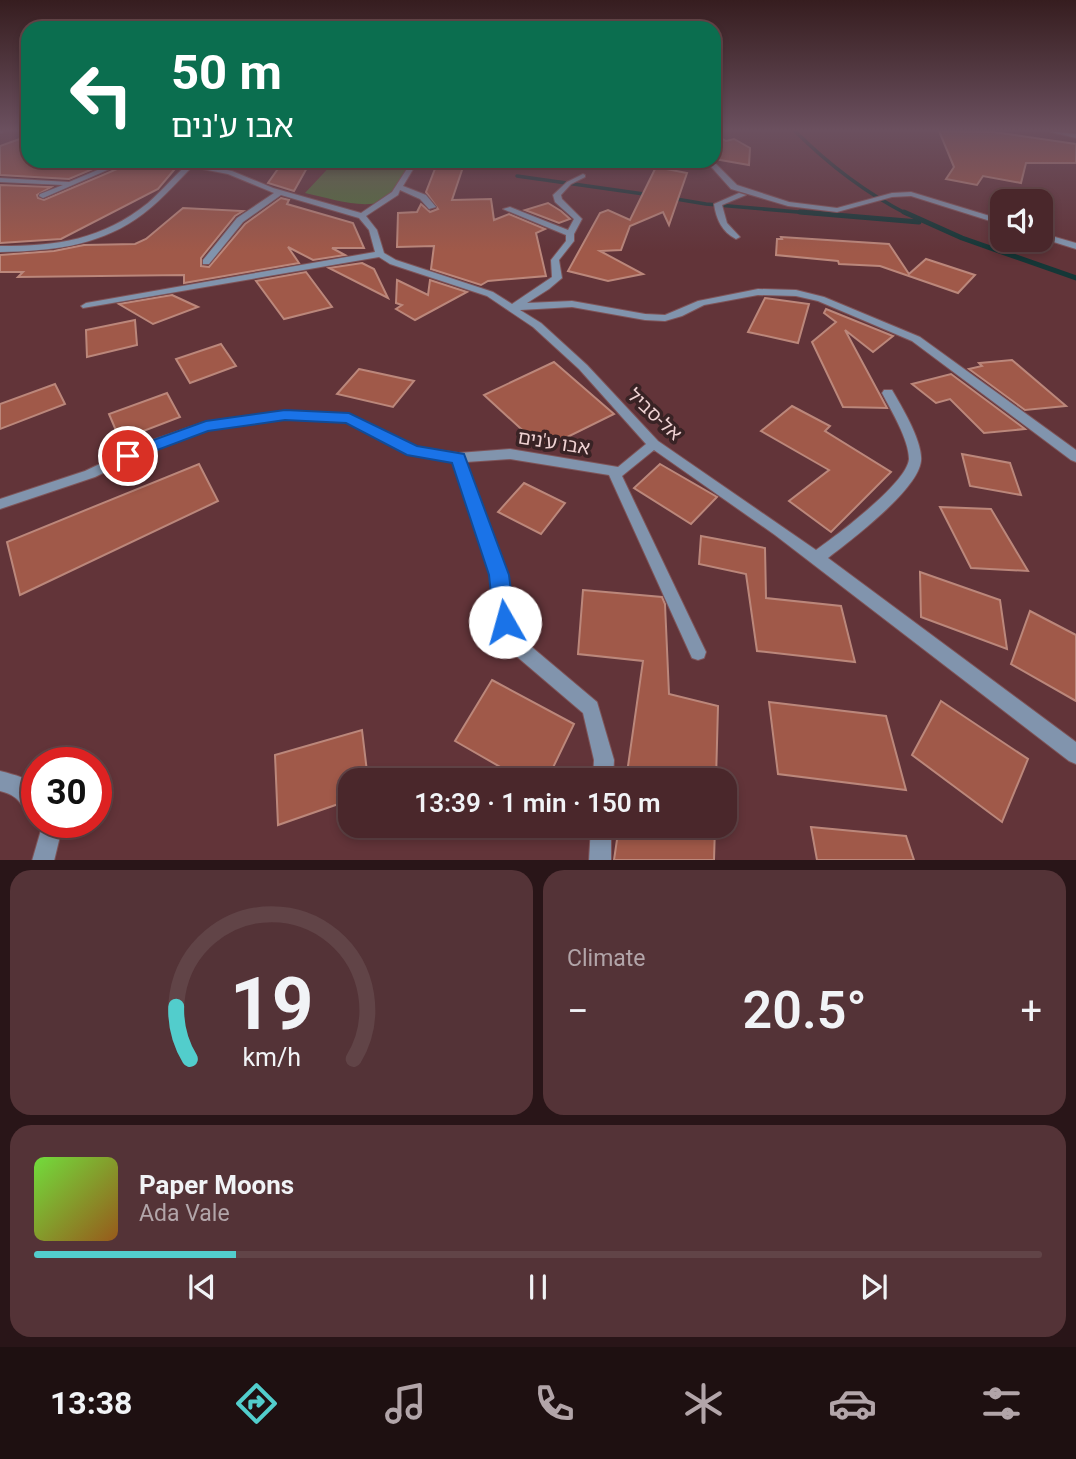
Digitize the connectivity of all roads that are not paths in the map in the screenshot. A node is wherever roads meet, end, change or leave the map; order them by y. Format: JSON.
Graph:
{"nodes":[{"id":1,"x":101,"y":171,"type":"edge"},
{"id":2,"x":185,"y":171,"type":"edge"},
{"id":3,"x":223,"y":171,"type":"edge"},
{"id":4,"x":409,"y":171,"type":"edge"},
{"id":5,"x":719,"y":171,"type":"edge"},
{"id":6,"x":583,"y":176,"type":"dead end"},
{"id":7,"x":0,"y":180,"type":"edge"},
{"id":8,"x":71,"y":184,"type":"junction"},
{"id":9,"x":399,"y":187,"type":"junction"},
{"id":10,"x":279,"y":193,"type":"junction"},
{"id":11,"x":742,"y":195,"type":"dead end"},
{"id":12,"x":43,"y":196,"type":"dead end"},
{"id":13,"x":432,"y":207,"type":"dead end"},
{"id":14,"x":507,"y":209,"type":"dead end"},
{"id":15,"x":362,"y":216,"type":"junction"},
{"id":16,"x":990,"y":219,"type":"edge"},
{"id":17,"x":570,"y":234,"type":"junction"},
{"id":18,"x":736,"y":237,"type":"dead end"},
{"id":19,"x":1053,"y":239,"type":"edge"},
{"id":20,"x":1076,"y":246,"type":"edge"},
{"id":21,"x":0,"y":249,"type":"edge"},
{"id":22,"x":380,"y":254,"type":"junction"},
{"id":23,"x":206,"y":261,"type":"dead end"},
{"id":24,"x":86,"y":306,"type":"dead end"},
{"id":25,"x":513,"y":307,"type":"junction"},
{"id":26,"x":888,"y":393,"type":"dead end"},
{"id":27,"x":654,"y":443,"type":"junction"},
{"id":28,"x":1076,"y":457,"type":"edge"},
{"id":29,"x":458,"y":458,"type":"junction"},
{"id":30,"x":613,"y":470,"type":"junction"},
{"id":31,"x":0,"y":504,"type":"edge"},
{"id":32,"x":816,"y":559,"type":"junction"},
{"id":33,"x":698,"y":652,"type":"dead end"},
{"id":34,"x":1076,"y":754,"type":"edge"},
{"id":35,"x":604,"y":768,"type":"edge"},
{"id":36,"x":0,"y":781,"type":"edge"},
{"id":37,"x":21,"y":787,"type":"edge"},
{"id":38,"x":49,"y":838,"type":"edge"},
{"id":39,"x":601,"y":838,"type":"edge"},
{"id":40,"x":43,"y":860,"type":"edge"},
{"id":41,"x":600,"y":860,"type":"edge"}],
"edges":[{"from":1,"to":8,"type":"street"},
{"from":2,"to":21,"type":"street"},
{"from":3,"to":10,"type":"street"},
{"from":4,"to":9,"type":"street"},
{"from":5,"to":16,"type":"street"},
{"from":6,"to":17,"type":"street"},
{"from":7,"to":8,"type":"street"},
{"from":8,"to":12,"type":"street"},
{"from":9,"to":13,"type":"street"},
{"from":9,"to":15,"type":"street"},
{"from":10,"to":15,"type":"street"},
{"from":10,"to":23,"type":"street"},
{"from":11,"to":18,"type":"street"},
{"from":14,"to":17,"type":"street"},
{"from":15,"to":22,"type":"street"},
{"from":17,"to":25,"type":"street"},
{"from":19,"to":20,"type":"street"},
{"from":22,"to":24,"type":"street"},
{"from":22,"to":25,"type":"street","name":"אל-סביל"},
{"from":25,"to":27,"type":"street","name":"אל-סביל"},
{"from":25,"to":28,"type":"street"},
{"from":26,"to":32,"type":"street"},
{"from":27,"to":30,"type":"street","name":"אבו ע'נים"},
{"from":27,"to":32,"type":"street","name":"אל-סביל"},
{"from":29,"to":30,"type":"street","name":"אבו ע'נים"},
{"from":29,"to":31,"type":"street","name":"אבו ע'נים"},
{"from":29,"to":35,"type":"street"},
{"from":30,"to":33,"type":"street"},
{"from":32,"to":34,"type":"street","name":"אל-סביל"},
{"from":36,"to":37,"type":"street"},
{"from":38,"to":40,"type":"street"},
{"from":39,"to":41,"type":"street"}]}
